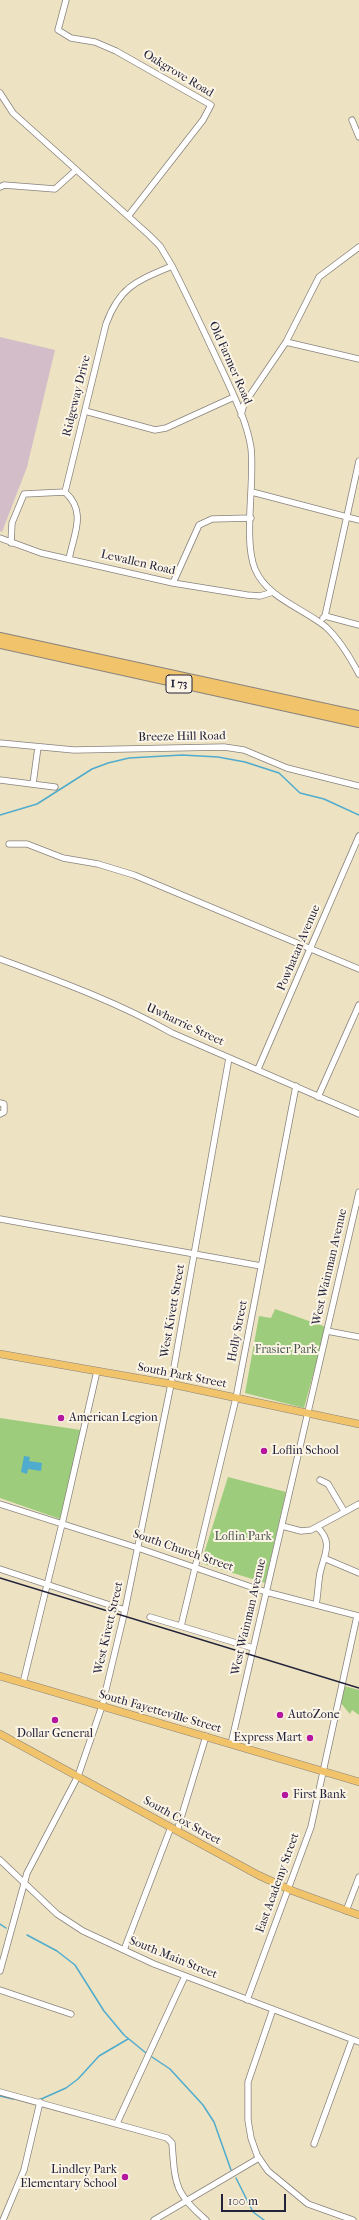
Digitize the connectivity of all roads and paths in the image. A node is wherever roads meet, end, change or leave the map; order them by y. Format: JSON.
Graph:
{"nodes":[{"id":1,"x":66,"y":0,"type":"edge"},
{"id":2,"x":0,"y":93,"type":"edge"},
{"id":3,"x":352,"y":120,"type":"dead end"},
{"id":4,"x":359,"y":137,"type":"edge"},
{"id":5,"x":76,"y":170,"type":"junction"},
{"id":6,"x":0,"y":187,"type":"edge"},
{"id":7,"x":129,"y":215,"type":"junction"},
{"id":8,"x":359,"y":247,"type":"edge"},
{"id":9,"x":172,"y":266,"type":"junction"},
{"id":10,"x":286,"y":342,"type":"junction"},
{"id":11,"x":359,"y":358,"type":"edge"},
{"id":12,"x":234,"y":397,"type":"junction"},
{"id":13,"x":85,"y":411,"type":"junction"},
{"id":14,"x":241,"y":415,"type":"junction"},
{"id":15,"x":359,"y":462,"type":"edge"},
{"id":16,"x":65,"y":492,"type":"junction"},
{"id":17,"x":252,"y":492,"type":"junction"},
{"id":18,"x":346,"y":516,"type":"junction"},
{"id":19,"x":251,"y":518,"type":"junction"},
{"id":20,"x":359,"y":520,"type":"edge"},
{"id":21,"x":0,"y":538,"type":"edge"},
{"id":22,"x":11,"y":543,"type":"junction"},
{"id":23,"x":69,"y":559,"type":"junction"},
{"id":24,"x":173,"y":583,"type":"junction"},
{"id":25,"x":273,"y":592,"type":"junction"},
{"id":26,"x":325,"y":616,"type":"junction"},
{"id":27,"x":317,"y":621,"type":"junction"},
{"id":28,"x":359,"y":625,"type":"edge"},
{"id":29,"x":0,"y":636,"type":"edge"},
{"id":30,"x":0,"y":644,"type":"edge"},
{"id":31,"x":359,"y":674,"type":"edge"},
{"id":32,"x":359,"y":715,"type":"edge"},
{"id":33,"x":359,"y":723,"type":"edge"},
{"id":34,"x":0,"y":743,"type":"edge"},
{"id":35,"x":38,"y":748,"type":"junction"},
{"id":36,"x":0,"y":780,"type":"edge"},
{"id":37,"x":33,"y":784,"type":"junction"},
{"id":38,"x":359,"y":786,"type":"edge"},
{"id":39,"x":55,"y":787,"type":"dead end"},
{"id":40,"x":359,"y":836,"type":"edge"},
{"id":41,"x":9,"y":844,"type":"dead end"},
{"id":42,"x":311,"y":948,"type":"junction"},
{"id":43,"x":0,"y":959,"type":"edge"},
{"id":44,"x":359,"y":969,"type":"edge"},
{"id":45,"x":359,"y":1005,"type":"edge"},
{"id":46,"x":229,"y":1058,"type":"junction"},
{"id":47,"x":258,"y":1070,"type":"junction"},
{"id":48,"x":296,"y":1086,"type":"junction"},
{"id":49,"x":318,"y":1097,"type":"junction"},
{"id":50,"x":0,"y":1103,"type":"edge"},
{"id":51,"x":0,"y":1114,"type":"edge"},
{"id":52,"x":359,"y":1114,"type":"edge"},
{"id":53,"x":359,"y":1192,"type":"edge"},
{"id":54,"x":358,"y":1201,"type":"edge"},
{"id":55,"x":0,"y":1219,"type":"edge"},
{"id":56,"x":195,"y":1254,"type":"junction"},
{"id":57,"x":261,"y":1266,"type":"junction"},
{"id":58,"x":327,"y":1331,"type":"junction"},
{"id":59,"x":359,"y":1337,"type":"edge"},
{"id":60,"x":0,"y":1354,"type":"edge"},
{"id":61,"x":97,"y":1371,"type":"junction"},
{"id":62,"x":171,"y":1384,"type":"junction"},
{"id":63,"x":236,"y":1398,"type":"junction"},
{"id":64,"x":308,"y":1415,"type":"junction"},
{"id":65,"x":359,"y":1424,"type":"edge"},
{"id":66,"x":320,"y":1480,"type":"dead end"},
{"id":67,"x":0,"y":1504,"type":"edge"},
{"id":68,"x":359,"y":1504,"type":"edge"},
{"id":69,"x":344,"y":1511,"type":"junction"},
{"id":70,"x":62,"y":1524,"type":"junction"},
{"id":71,"x":282,"y":1526,"type":"junction"},
{"id":72,"x":317,"y":1527,"type":"junction"},
{"id":73,"x":138,"y":1548,"type":"junction"},
{"id":74,"x":326,"y":1559,"type":"junction"},
{"id":75,"x":195,"y":1567,"type":"junction"},
{"id":76,"x":0,"y":1570,"type":"edge"},
{"id":77,"x":359,"y":1573,"type":"edge"},
{"id":78,"x":47,"y":1585,"type":"junction"},
{"id":79,"x":266,"y":1592,"type":"junction"},
{"id":80,"x":316,"y":1605,"type":"junction"},
{"id":81,"x":125,"y":1610,"type":"junction"},
{"id":82,"x":358,"y":1616,"type":"edge"},
{"id":83,"x":150,"y":1617,"type":"dead end"},
{"id":84,"x":181,"y":1626,"type":"junction"},
{"id":85,"x":253,"y":1648,"type":"junction"},
{"id":86,"x":0,"y":1676,"type":"edge"},
{"id":87,"x":23,"y":1683,"type":"junction"},
{"id":88,"x":102,"y":1706,"type":"junction"},
{"id":89,"x":0,"y":1734,"type":"edge"},
{"id":90,"x":206,"y":1736,"type":"junction"},
{"id":91,"x":231,"y":1744,"type":"junction"},
{"id":92,"x":323,"y":1772,"type":"junction"},
{"id":93,"x":78,"y":1776,"type":"junction"},
{"id":94,"x":359,"y":1782,"type":"edge"},
{"id":95,"x":174,"y":1829,"type":"junction"},
{"id":96,"x":0,"y":1860,"type":"edge"},
{"id":97,"x":359,"y":1877,"type":"edge"},
{"id":98,"x":24,"y":1885,"type":"junction"},
{"id":99,"x":288,"y":1889,"type":"junction"},
{"id":100,"x":346,"y":1911,"type":"junction"},
{"id":101,"x":359,"y":1915,"type":"edge"},
{"id":102,"x":124,"y":1950,"type":"junction"},
{"id":103,"x":0,"y":1971,"type":"edge"},
{"id":104,"x":185,"y":1976,"type":"junction"},
{"id":105,"x":0,"y":1990,"type":"edge"},
{"id":106,"x":247,"y":2000,"type":"junction"},
{"id":107,"x":272,"y":2009,"type":"junction"},
{"id":108,"x":71,"y":2014,"type":"dead end"},
{"id":109,"x":352,"y":2040,"type":"junction"},
{"id":110,"x":359,"y":2042,"type":"edge"},
{"id":111,"x":0,"y":2092,"type":"edge"},
{"id":112,"x":40,"y":2102,"type":"junction"},
{"id":113,"x":117,"y":2123,"type":"junction"},
{"id":114,"x":314,"y":2144,"type":"dead end"},
{"id":115,"x":259,"y":2158,"type":"junction"},
{"id":116,"x":186,"y":2201,"type":"junction"},
{"id":117,"x":3,"y":2220,"type":"edge"},
{"id":118,"x":154,"y":2220,"type":"edge"},
{"id":119,"x":206,"y":2220,"type":"edge"},
{"id":120,"x":353,"y":2220,"type":"edge"}],
"edges":[{"from":1,"to":7,"type":"street","name":"Oakgrove Road"},
{"from":2,"to":5,"type":"street","name":"Old Farmer Road"},
{"from":3,"to":4,"type":"street"},
{"from":5,"to":6,"type":"street"},
{"from":5,"to":7,"type":"street","name":"Old Farmer Road"},
{"from":7,"to":9,"type":"street","name":"Old Farmer Road"},
{"from":8,"to":10,"type":"street"},
{"from":9,"to":12,"type":"street","name":"Old Farmer Road"},
{"from":9,"to":13,"type":"street","name":"Ridgeway Drive"},
{"from":10,"to":11,"type":"street"},
{"from":10,"to":14,"type":"street"},
{"from":12,"to":13,"type":"street"},
{"from":12,"to":14,"type":"street","name":"Old Farmer Road"},
{"from":13,"to":16,"type":"street","name":"Ridgeway Drive"},
{"from":14,"to":17,"type":"street","name":"Old Farmer Road"},
{"from":15,"to":18,"type":"street"},
{"from":16,"to":22,"type":"street"},
{"from":16,"to":23,"type":"street"},
{"from":17,"to":18,"type":"street"},
{"from":17,"to":19,"type":"street","name":"Old Farmer Road"},
{"from":18,"to":20,"type":"street"},
{"from":18,"to":26,"type":"street"},
{"from":19,"to":24,"type":"street"},
{"from":19,"to":25,"type":"street","name":"Old Farmer Road"},
{"from":21,"to":22,"type":"street","name":"Lewallen Road"},
{"from":22,"to":23,"type":"street","name":"Lewallen Road"},
{"from":23,"to":24,"type":"street","name":"Lewallen Road"},
{"from":24,"to":25,"type":"street","name":"Lewallen Road"},
{"from":25,"to":27,"type":"street","name":"Old Farmer Road"},
{"from":26,"to":27,"type":"street"},
{"from":26,"to":28,"type":"street"},
{"from":27,"to":31,"type":"street","name":"Old Farmer Road"},
{"from":29,"to":32,"type":"highway","number":"I 73"},
{"from":30,"to":33,"type":"highway","number":"I 73"},
{"from":34,"to":35,"type":"street","name":"Breeze Hill Road"},
{"from":35,"to":37,"type":"street"},
{"from":35,"to":38,"type":"street","name":"Breeze Hill Road"},
{"from":36,"to":37,"type":"street"},
{"from":37,"to":39,"type":"street"},
{"from":40,"to":42,"type":"street","name":"Powhatan Avenue"},
{"from":41,"to":42,"type":"street"},
{"from":42,"to":44,"type":"street"},
{"from":42,"to":47,"type":"street","name":"Powhatan Avenue"},
{"from":43,"to":46,"type":"street","name":"Uwharrie Street"},
{"from":45,"to":49,"type":"street"},
{"from":46,"to":47,"type":"street","name":"Uwharrie Street"},
{"from":46,"to":56,"type":"street","name":"West Kivett Street"},
{"from":47,"to":48,"type":"street","name":"Uwharrie Street"},
{"from":48,"to":49,"type":"street","name":"Uwharrie Street"},
{"from":48,"to":57,"type":"street","name":"Holly Street"},
{"from":49,"to":52,"type":"street","name":"Uwharrie Street"},
{"from":50,"to":51,"type":"street"},
{"from":53,"to":54,"type":"street","name":"West Wainman Avenue"},
{"from":54,"to":58,"type":"street","name":"West Wainman Avenue"},
{"from":55,"to":56,"type":"street"},
{"from":56,"to":57,"type":"street"},
{"from":56,"to":62,"type":"street","name":"West Kivett Street"},
{"from":57,"to":63,"type":"street","name":"Holly Street"},
{"from":58,"to":59,"type":"street"},
{"from":58,"to":64,"type":"street","name":"West Wainman Avenue"},
{"from":60,"to":61,"type":"main road","name":"South Park Street"},
{"from":61,"to":62,"type":"main road","name":"South Park Street"},
{"from":61,"to":70,"type":"street"},
{"from":62,"to":63,"type":"main road","name":"South Park Street"},
{"from":62,"to":73,"type":"street","name":"West Kivett Street"},
{"from":63,"to":64,"type":"main road","name":"South Park Street"},
{"from":63,"to":75,"type":"street","name":"Holly Street"},
{"from":64,"to":65,"type":"main road","name":"South Park Street"},
{"from":64,"to":71,"type":"street","name":"West Wainman Avenue"},
{"from":66,"to":69,"type":"street"},
{"from":67,"to":70,"type":"street","name":"South Church Street"},
{"from":68,"to":69,"type":"street"},
{"from":69,"to":72,"type":"street"},
{"from":70,"to":73,"type":"street","name":"South Church Street"},
{"from":70,"to":78,"type":"street"},
{"from":71,"to":72,"type":"street"},
{"from":71,"to":79,"type":"street","name":"West Wainman Avenue"},
{"from":72,"to":74,"type":"street"},
{"from":73,"to":75,"type":"street","name":"South Church Street"},
{"from":73,"to":81,"type":"street","name":"West Kivett Street"},
{"from":74,"to":77,"type":"street"},
{"from":74,"to":80,"type":"street"},
{"from":75,"to":79,"type":"street","name":"South Church Street"},
{"from":75,"to":84,"type":"street","name":"Holly Street"},
{"from":76,"to":78,"type":"street"},
{"from":78,"to":81,"type":"street"},
{"from":78,"to":87,"type":"street"},
{"from":79,"to":80,"type":"street","name":"South Church Street"},
{"from":79,"to":85,"type":"street","name":"West Wainman Avenue"},
{"from":80,"to":82,"type":"street","name":"South Church Street"},
{"from":81,"to":88,"type":"street","name":"West Kivett Street"},
{"from":82,"to":92,"type":"street","name":"East Academy Street"},
{"from":83,"to":84,"type":"street"},
{"from":84,"to":85,"type":"street"},
{"from":85,"to":91,"type":"street","name":"West Wainman Avenue"},
{"from":86,"to":87,"type":"main road","name":"South Fayetteville Street"},
{"from":87,"to":88,"type":"main road","name":"South Fayetteville Street"},
{"from":88,"to":90,"type":"main road","name":"South Fayetteville Street"},
{"from":88,"to":93,"type":"street","name":"West Kivett Street"},
{"from":89,"to":93,"type":"main road","name":"South Cox Street"},
{"from":90,"to":91,"type":"main road","name":"South Fayetteville Street"},
{"from":90,"to":95,"type":"street"},
{"from":91,"to":92,"type":"main road","name":"South Fayetteville Street"},
{"from":92,"to":94,"type":"main road","name":"South Fayetteville Street"},
{"from":92,"to":99,"type":"street","name":"East Academy Street"},
{"from":93,"to":95,"type":"main road","name":"South Cox Street"},
{"from":93,"to":98,"type":"street","name":"West Kivett Street"},
{"from":95,"to":99,"type":"main road","name":"South Cox Street"},
{"from":95,"to":102,"type":"street"},
{"from":96,"to":98,"type":"street","name":"South Main Street"},
{"from":97,"to":100,"type":"street"},
{"from":98,"to":102,"type":"street","name":"South Main Street"},
{"from":98,"to":103,"type":"street","name":"West Kivett Street"},
{"from":99,"to":100,"type":"main road","name":"South Cox Street"},
{"from":99,"to":106,"type":"street","name":"East Academy Street"},
{"from":100,"to":101,"type":"main road","name":"South Cox Street"},
{"from":102,"to":104,"type":"street","name":"South Main Street"},
{"from":104,"to":106,"type":"street","name":"South Main Street"},
{"from":104,"to":113,"type":"street"},
{"from":105,"to":108,"type":"street"},
{"from":106,"to":107,"type":"street","name":"South Main Street"},
{"from":107,"to":109,"type":"street","name":"South Main Street"},
{"from":107,"to":115,"type":"street"},
{"from":109,"to":110,"type":"street","name":"South Main Street"},
{"from":109,"to":114,"type":"street"},
{"from":111,"to":112,"type":"street"},
{"from":112,"to":113,"type":"street"},
{"from":112,"to":117,"type":"street"},
{"from":113,"to":116,"type":"street"},
{"from":115,"to":116,"type":"street"},
{"from":115,"to":120,"type":"street"},
{"from":116,"to":118,"type":"street"},
{"from":116,"to":119,"type":"street"}]}
